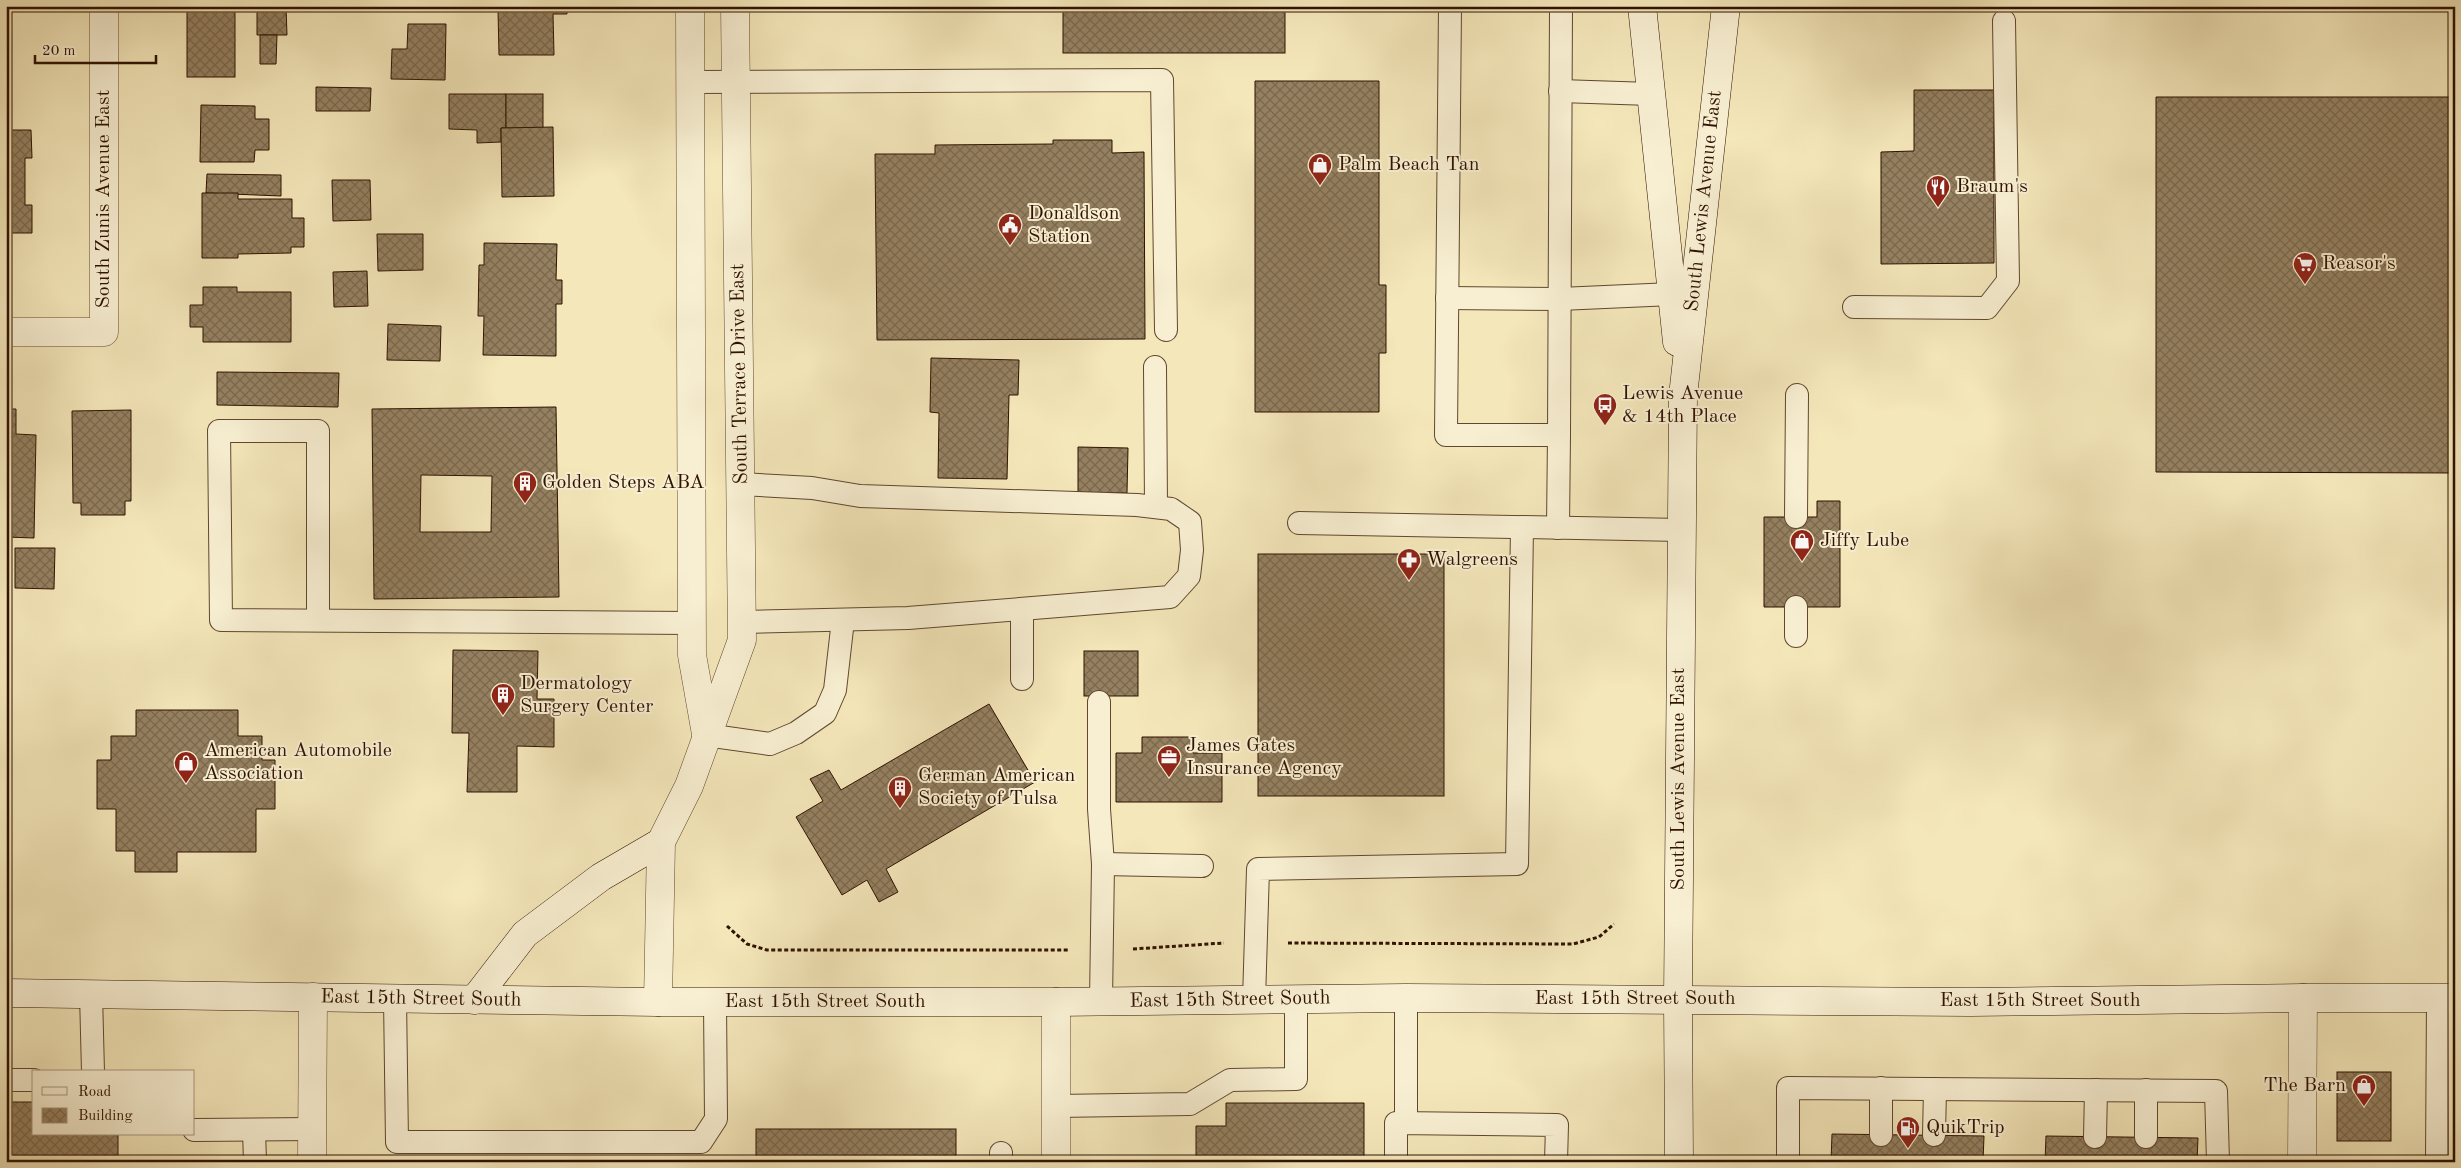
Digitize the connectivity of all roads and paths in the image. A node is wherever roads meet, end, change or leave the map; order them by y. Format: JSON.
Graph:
{"nodes":[{"id":1,"x":104,"y":6,"type":"edge"},
{"id":2,"x":690,"y":6,"type":"edge"},
{"id":3,"x":735,"y":6,"type":"edge"},
{"id":4,"x":1450,"y":6,"type":"edge"},
{"id":5,"x":1560,"y":6,"type":"edge"},
{"id":6,"x":1642,"y":6,"type":"edge"},
{"id":7,"x":1726,"y":6,"type":"edge"},
{"id":8,"x":2004,"y":21,"type":"dead end"},
{"id":9,"x":691,"y":82,"type":"junction"},
{"id":10,"x":736,"y":82,"type":"junction"},
{"id":11,"x":1560,"y":91,"type":"junction"},
{"id":12,"x":1651,"y":94,"type":"junction"},
{"id":13,"x":1672,"y":294,"type":"junction"},
{"id":14,"x":1447,"y":298,"type":"junction"},
{"id":15,"x":1560,"y":299,"type":"junction"},
{"id":16,"x":1854,"y":307,"type":"dead end"},
{"id":17,"x":1166,"y":330,"type":"dead end"},
{"id":18,"x":6,"y":332,"type":"edge"},
{"id":19,"x":1155,"y":367,"type":"dead end"},
{"id":20,"x":1797,"y":395,"type":"dead end"},
{"id":21,"x":1683,"y":396,"type":"junction"},
{"id":22,"x":1559,"y":435,"type":"junction"},
{"id":23,"x":741,"y":484,"type":"junction"},
{"id":24,"x":1156,"y":507,"type":"junction"},
{"id":25,"x":1796,"y":517,"type":"dead end"},
{"id":26,"x":1299,"y":523,"type":"dead end"},
{"id":27,"x":1522,"y":528,"type":"junction"},
{"id":28,"x":1558,"y":528,"type":"junction"},
{"id":29,"x":1682,"y":530,"type":"junction"},
{"id":30,"x":1796,"y":607,"type":"dead end"},
{"id":31,"x":1022,"y":610,"type":"junction"},
{"id":32,"x":318,"y":620,"type":"junction"},
{"id":33,"x":843,"y":620,"type":"junction"},
{"id":34,"x":742,"y":622,"type":"junction"},
{"id":35,"x":692,"y":623,"type":"junction"},
{"id":36,"x":1796,"y":636,"type":"dead end"},
{"id":37,"x":1022,"y":680,"type":"dead end"},
{"id":38,"x":1099,"y":702,"type":"dead end"},
{"id":39,"x":706,"y":735,"type":"junction"},
{"id":40,"x":661,"y":842,"type":"junction"},
{"id":41,"x":1104,"y":864,"type":"junction"},
{"id":42,"x":1202,"y":866,"type":"dead end"},
{"id":43,"x":1614,"y":924,"type":"dead end"},
{"id":44,"x":727,"y":926,"type":"dead end"},
{"id":45,"x":1256,"y":943,"type":"junction"},
{"id":46,"x":1102,"y":950,"type":"junction"},
{"id":47,"x":6,"y":993,"type":"edge"},
{"id":48,"x":91,"y":994,"type":"junction"},
{"id":49,"x":313,"y":997,"type":"junction"},
{"id":50,"x":395,"y":998,"type":"junction"},
{"id":51,"x":1406,"y":998,"type":"junction"},
{"id":52,"x":2303,"y":998,"type":"junction"},
{"id":53,"x":2446,"y":998,"type":"edge"},
{"id":54,"x":1678,"y":999,"type":"junction"},
{"id":55,"x":474,"y":1000,"type":"junction"},
{"id":56,"x":1254,"y":1000,"type":"junction"},
{"id":57,"x":1296,"y":1000,"type":"junction"},
{"id":58,"x":1101,"y":1001,"type":"junction"},
{"id":59,"x":658,"y":1002,"type":"junction"},
{"id":60,"x":715,"y":1002,"type":"junction"},
{"id":61,"x":1056,"y":1002,"type":"junction"},
{"id":62,"x":93,"y":1070,"type":"edge"},
{"id":63,"x":6,"y":1080,"type":"edge"},
{"id":64,"x":32,"y":1080,"type":"edge"},
{"id":65,"x":1881,"y":1088,"type":"junction"},
{"id":66,"x":1935,"y":1089,"type":"junction"},
{"id":67,"x":2096,"y":1090,"type":"junction"},
{"id":68,"x":2146,"y":1090,"type":"junction"},
{"id":69,"x":1056,"y":1106,"type":"junction"},
{"id":70,"x":1406,"y":1123,"type":"junction"},
{"id":71,"x":313,"y":1129,"type":"junction"},
{"id":72,"x":195,"y":1130,"type":"edge"},
{"id":73,"x":254,"y":1130,"type":"junction"},
{"id":74,"x":1881,"y":1135,"type":"dead end"},
{"id":75,"x":1934,"y":1135,"type":"dead end"},
{"id":76,"x":2095,"y":1137,"type":"dead end"},
{"id":77,"x":2146,"y":1138,"type":"dead end"},
{"id":78,"x":255,"y":1162,"type":"edge"},
{"id":79,"x":312,"y":1162,"type":"edge"},
{"id":80,"x":1056,"y":1162,"type":"edge"},
{"id":81,"x":1396,"y":1162,"type":"edge"},
{"id":82,"x":1556,"y":1162,"type":"edge"},
{"id":83,"x":1679,"y":1162,"type":"edge"},
{"id":84,"x":1788,"y":1162,"type":"edge"},
{"id":85,"x":2218,"y":1162,"type":"edge"},
{"id":86,"x":2302,"y":1162,"type":"edge"},
{"id":87,"x":2437,"y":1162,"type":"edge"}],
"edges":[{"from":1,"to":18,"type":"street","name":"South Zunis Avenue East"},
{"from":2,"to":9,"type":"street","name":"South Terrace Drive East"},
{"from":3,"to":10,"type":"street","name":"South Terrace Drive East"},
{"from":4,"to":14,"type":"lane"},
{"from":5,"to":11,"type":"lane"},
{"from":6,"to":12,"type":"street","name":"South Lewis Avenue East"},
{"from":7,"to":21,"type":"street","name":"South Lewis Avenue East"},
{"from":8,"to":16,"type":"lane"},
{"from":9,"to":10,"type":"lane"},
{"from":9,"to":35,"type":"street","name":"South Terrace Drive East"},
{"from":10,"to":17,"type":"lane"},
{"from":10,"to":23,"type":"street","name":"South Terrace Drive East"},
{"from":11,"to":12,"type":"lane"},
{"from":11,"to":15,"type":"lane"},
{"from":12,"to":13,"type":"street","name":"South Lewis Avenue East"},
{"from":13,"to":15,"type":"lane"},
{"from":13,"to":21,"type":"street","name":"South Lewis Avenue East"},
{"from":14,"to":15,"type":"lane"},
{"from":14,"to":22,"type":"lane"},
{"from":15,"to":22,"type":"lane"},
{"from":19,"to":24,"type":"lane"},
{"from":20,"to":25,"type":"lane"},
{"from":21,"to":29,"type":"street","name":"South Lewis Avenue East"},
{"from":22,"to":28,"type":"lane"},
{"from":23,"to":24,"type":"lane"},
{"from":23,"to":34,"type":"street","name":"South Terrace Drive East"},
{"from":24,"to":31,"type":"lane"},
{"from":26,"to":27,"type":"lane"},
{"from":27,"to":28,"type":"lane"},
{"from":27,"to":45,"type":"lane"},
{"from":28,"to":29,"type":"lane"},
{"from":29,"to":54,"type":"street","name":"South Lewis Avenue East"},
{"from":30,"to":36,"type":"lane"},
{"from":31,"to":33,"type":"lane"},
{"from":31,"to":37,"type":"lane"},
{"from":32,"to":32,"type":"lane"},
{"from":32,"to":35,"type":"lane"},
{"from":33,"to":34,"type":"lane"},
{"from":33,"to":39,"type":"lane"},
{"from":34,"to":39,"type":"street","name":"South Terrace Drive East"},
{"from":35,"to":39,"type":"street","name":"South Terrace Drive East"},
{"from":38,"to":41,"type":"lane"},
{"from":39,"to":40,"type":"street","name":"South Terrace Drive East"},
{"from":40,"to":55,"type":"street"},
{"from":40,"to":59,"type":"street","name":"South Terrace Drive East"},
{"from":41,"to":42,"type":"lane"},
{"from":41,"to":46,"type":"lane"},
{"from":43,"to":45,"type":"path"},
{"from":44,"to":46,"type":"path"},
{"from":45,"to":46,"type":"path"},
{"from":45,"to":56,"type":"lane"},
{"from":46,"to":58,"type":"lane"},
{"from":47,"to":48,"type":"street","name":"East 15th Street South"},
{"from":48,"to":49,"type":"street","name":"East 15th Street South"},
{"from":48,"to":62,"type":"lane"},
{"from":49,"to":50,"type":"street","name":"East 15th Street South"},
{"from":49,"to":71,"type":"street"},
{"from":50,"to":55,"type":"street","name":"East 15th Street South"},
{"from":50,"to":60,"type":"lane"},
{"from":51,"to":54,"type":"street","name":"East 15th Street South"},
{"from":51,"to":57,"type":"street","name":"East 15th Street South"},
{"from":51,"to":70,"type":"lane"},
{"from":52,"to":53,"type":"street","name":"East 15th Street South"},
{"from":52,"to":54,"type":"street","name":"East 15th Street South"},
{"from":52,"to":86,"type":"street"},
{"from":53,"to":87,"type":"lane"},
{"from":54,"to":83,"type":"street","name":"South Lewis Avenue East"},
{"from":55,"to":59,"type":"street","name":"East 15th Street South"},
{"from":56,"to":57,"type":"street","name":"East 15th Street South"},
{"from":56,"to":58,"type":"street","name":"East 15th Street South"},
{"from":57,"to":69,"type":"lane"},
{"from":58,"to":61,"type":"street","name":"East 15th Street South"},
{"from":59,"to":60,"type":"street","name":"East 15th Street South"},
{"from":60,"to":61,"type":"street","name":"East 15th Street South"},
{"from":61,"to":69,"type":"street"},
{"from":63,"to":64,"type":"lane"},
{"from":65,"to":66,"type":"lane"},
{"from":65,"to":74,"type":"lane"},
{"from":65,"to":84,"type":"lane"},
{"from":66,"to":67,"type":"lane"},
{"from":66,"to":75,"type":"lane"},
{"from":67,"to":68,"type":"lane"},
{"from":67,"to":76,"type":"lane"},
{"from":68,"to":77,"type":"lane"},
{"from":68,"to":85,"type":"lane"},
{"from":69,"to":80,"type":"street"},
{"from":70,"to":81,"type":"lane"},
{"from":70,"to":82,"type":"lane"},
{"from":71,"to":73,"type":"lane"},
{"from":71,"to":79,"type":"street"},
{"from":72,"to":73,"type":"lane"},
{"from":73,"to":78,"type":"lane"}]}
